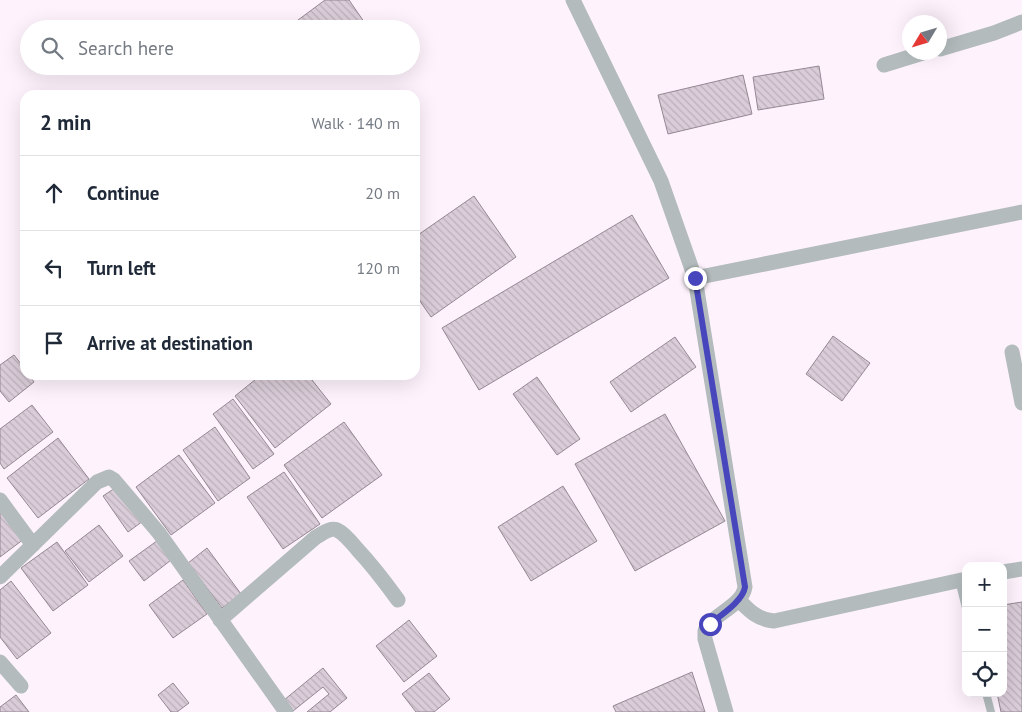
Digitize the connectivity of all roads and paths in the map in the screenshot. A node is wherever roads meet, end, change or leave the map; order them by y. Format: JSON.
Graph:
{"nodes":[{"id":1,"x":573,"y":0,"type":"edge"},
{"id":2,"x":1022,"y":22,"type":"edge"},
{"id":3,"x":947,"y":47,"type":"edge"},
{"id":4,"x":902,"y":59,"type":"edge"},
{"id":5,"x":884,"y":65,"type":"dead end"},
{"id":6,"x":1022,"y":212,"type":"edge"},
{"id":7,"x":695,"y":278,"type":"junction"},
{"id":8,"x":1012,"y":352,"type":"dead end"},
{"id":9,"x":1022,"y":403,"type":"edge"},
{"id":10,"x":0,"y":500,"type":"edge"},
{"id":11,"x":33,"y":544,"type":"junction"},
{"id":12,"x":1022,"y":569,"type":"edge"},
{"id":13,"x":1007,"y":571,"type":"edge"},
{"id":14,"x":0,"y":578,"type":"edge"},
{"id":15,"x":962,"y":580,"type":"edge"},
{"id":16,"x":398,"y":600,"type":"dead end"},
{"id":17,"x":739,"y":600,"type":"junction"},
{"id":18,"x":220,"y":620,"type":"junction"},
{"id":19,"x":0,"y":662,"type":"edge"},
{"id":20,"x":21,"y":686,"type":"dead end"},
{"id":21,"x":987,"y":697,"type":"edge"},
{"id":22,"x":286,"y":712,"type":"edge"},
{"id":23,"x":726,"y":712,"type":"edge"},
{"id":24,"x":991,"y":712,"type":"edge"}],
"edges":[{"from":1,"to":7,"type":"street"},
{"from":2,"to":3,"type":"street"},
{"from":4,"to":5,"type":"street"},
{"from":6,"to":7,"type":"street"},
{"from":7,"to":17,"type":"street"},
{"from":8,"to":9,"type":"street"},
{"from":10,"to":11,"type":"street"},
{"from":11,"to":14,"type":"street"},
{"from":11,"to":18,"type":"street"},
{"from":12,"to":13,"type":"street"},
{"from":15,"to":17,"type":"street"},
{"from":16,"to":18,"type":"street"},
{"from":17,"to":23,"type":"street"},
{"from":18,"to":22,"type":"street"},
{"from":19,"to":20,"type":"street"},
{"from":21,"to":24,"type":"lane"}]}
